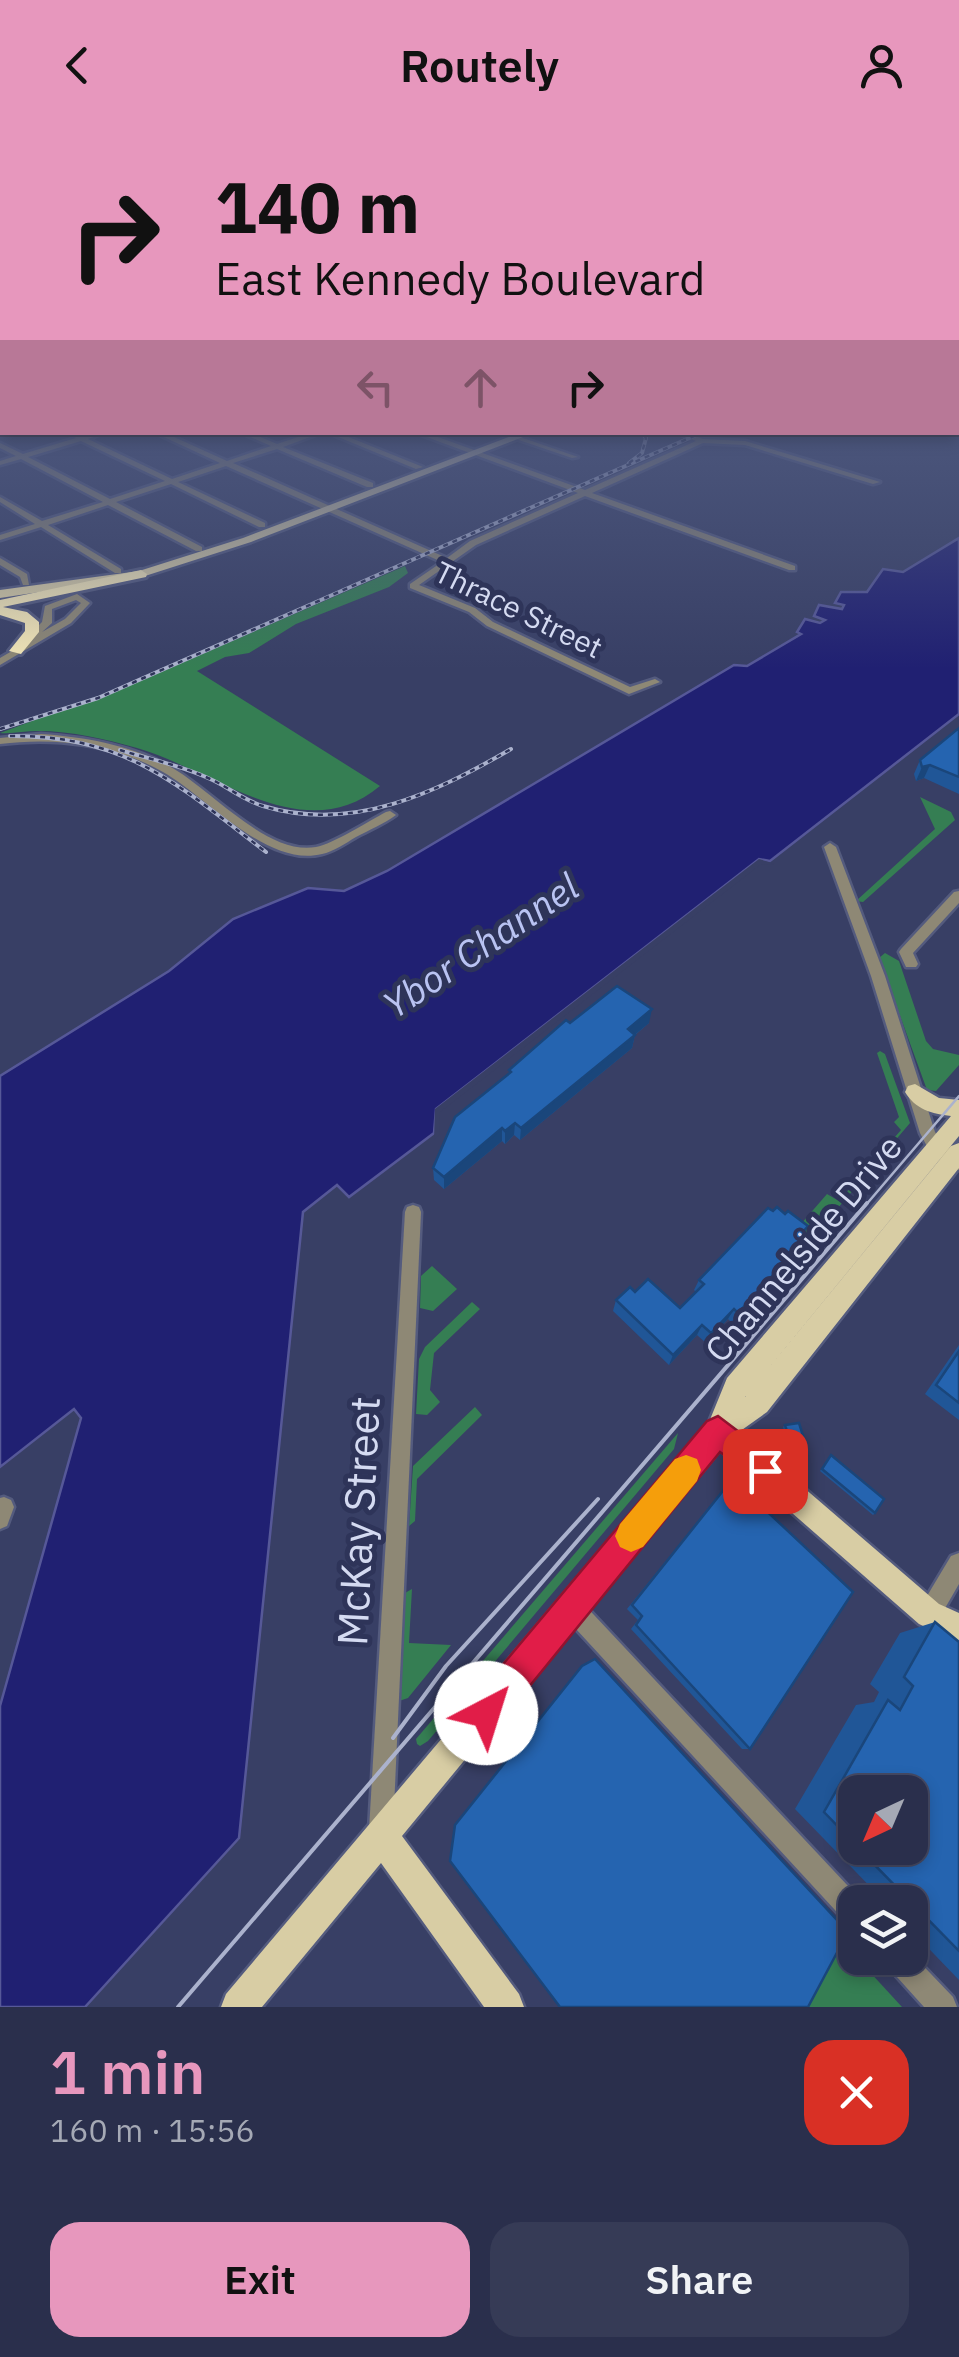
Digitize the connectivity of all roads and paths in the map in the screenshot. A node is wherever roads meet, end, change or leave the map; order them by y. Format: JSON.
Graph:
{"nodes":[{"id":1,"x":93,"y":494,"type":"edge"},
{"id":2,"x":134,"y":494,"type":"edge"},
{"id":3,"x":194,"y":494,"type":"edge"},
{"id":4,"x":291,"y":494,"type":"edge"},
{"id":5,"x":351,"y":494,"type":"edge"},
{"id":6,"x":357,"y":494,"type":"edge"},
{"id":7,"x":581,"y":494,"type":"edge"},
{"id":8,"x":588,"y":494,"type":"edge"},
{"id":9,"x":0,"y":499,"type":"edge"},
{"id":10,"x":109,"y":502,"type":"junction"},
{"id":11,"x":321,"y":507,"type":"junction"},
{"id":12,"x":43,"y":523,"type":"junction"},
{"id":13,"x":260,"y":530,"type":"junction"},
{"id":14,"x":0,"y":538,"type":"edge"},
{"id":15,"x":200,"y":549,"type":"junction"},
{"id":16,"x":444,"y":560,"type":"junction"},
{"id":17,"x":0,"y":561,"type":"edge"},
{"id":18,"x":12,"y":568,"type":"junction"},
{"id":19,"x":792,"y":568,"type":"dead end"},
{"id":20,"x":118,"y":571,"type":"junction"},
{"id":21,"x":141,"y":574,"type":"junction"},
{"id":22,"x":26,"y":583,"type":"junction"},
{"id":23,"x":1,"y":587,"type":"edge"},
{"id":24,"x":0,"y":607,"type":"edge"},
{"id":25,"x":16,"y":651,"type":"junction"},
{"id":26,"x":0,"y":662,"type":"edge"},
{"id":27,"x":655,"y":682,"type":"dead end"},
{"id":28,"x":0,"y":741,"type":"edge"},
{"id":29,"x":390,"y":814,"type":"dead end"},
{"id":30,"x":830,"y":846,"type":"dead end"},
{"id":31,"x":959,"y":894,"type":"edge"},
{"id":32,"x":911,"y":964,"type":"dead end"},
{"id":33,"x":914,"y":1092,"type":"junction"},
{"id":34,"x":959,"y":1108,"type":"edge"},
{"id":35,"x":959,"y":1121,"type":"edge"},
{"id":36,"x":952,"y":1156,"type":"edge"},
{"id":37,"x":413,"y":1212,"type":"dead end"},
{"id":38,"x":718,"y":1431,"type":"junction"},
{"id":39,"x":959,"y":1564,"type":"edge"},
{"id":40,"x":572,"y":1608,"type":"junction"},
{"id":41,"x":929,"y":1614,"type":"junction"},
{"id":42,"x":959,"y":1628,"type":"edge"},
{"id":43,"x":959,"y":1658,"type":"edge"},
{"id":44,"x":380,"y":1834,"type":"junction"},
{"id":45,"x":838,"y":1894,"type":"edge"},
{"id":46,"x":913,"y":1975,"type":"edge"},
{"id":47,"x":238,"y":2007,"type":"edge"},
{"id":48,"x":506,"y":2007,"type":"edge"},
{"id":49,"x":943,"y":2007,"type":"edge"}],
"edges":[{"from":1,"to":10,"type":"street"},
{"from":2,"to":10,"type":"street"},
{"from":3,"to":13,"type":"street"},
{"from":4,"to":11,"type":"street","name":"Thrace Street"},
{"from":5,"to":11,"type":"main road"},
{"from":6,"to":11,"type":"main road"},
{"from":7,"to":16,"type":"street"},
{"from":8,"to":19,"type":"street"},
{"from":9,"to":12,"type":"street"},
{"from":10,"to":12,"type":"street"},
{"from":10,"to":15,"type":"street"},
{"from":11,"to":13,"type":"main road"},
{"from":11,"to":16,"type":"street","name":"Thrace Street"},
{"from":12,"to":14,"type":"street"},
{"from":12,"to":20,"type":"street"},
{"from":13,"to":15,"type":"main road"},
{"from":13,"to":21,"type":"main road"},
{"from":15,"to":20,"type":"main road"},
{"from":16,"to":27,"type":"street","name":"Thrace Street"},
{"from":17,"to":18,"type":"street"},
{"from":18,"to":22,"type":"street"},
{"from":18,"to":23,"type":"street"},
{"from":20,"to":22,"type":"main road"},
{"from":21,"to":23,"type":"main road"},
{"from":21,"to":24,"type":"highway"},
{"from":22,"to":23,"type":"main road"},
{"from":24,"to":25,"type":"highway"},
{"from":25,"to":25,"type":"street"},
{"from":25,"to":26,"type":"street"},
{"from":28,"to":29,"type":"street"},
{"from":30,"to":33,"type":"street"},
{"from":31,"to":32,"type":"street"},
{"from":33,"to":34,"type":"main road"},
{"from":33,"to":36,"type":"street"},
{"from":35,"to":36,"type":"main road","name":"Channelside Drive"},
{"from":36,"to":38,"type":"main road","name":"Channelside Drive"},
{"from":37,"to":44,"type":"street","name":"McKay Street"},
{"from":38,"to":40,"type":"main road","name":"Channelside Drive"},
{"from":38,"to":41,"type":"main road"},
{"from":39,"to":41,"type":"street"},
{"from":40,"to":44,"type":"main road","name":"Channelside Drive"},
{"from":40,"to":45,"type":"street"},
{"from":41,"to":42,"type":"main road"},
{"from":41,"to":43,"type":"main road"},
{"from":44,"to":47,"type":"main road","name":"Channelside Drive"},
{"from":44,"to":48,"type":"main road"},
{"from":46,"to":49,"type":"street"}]}
